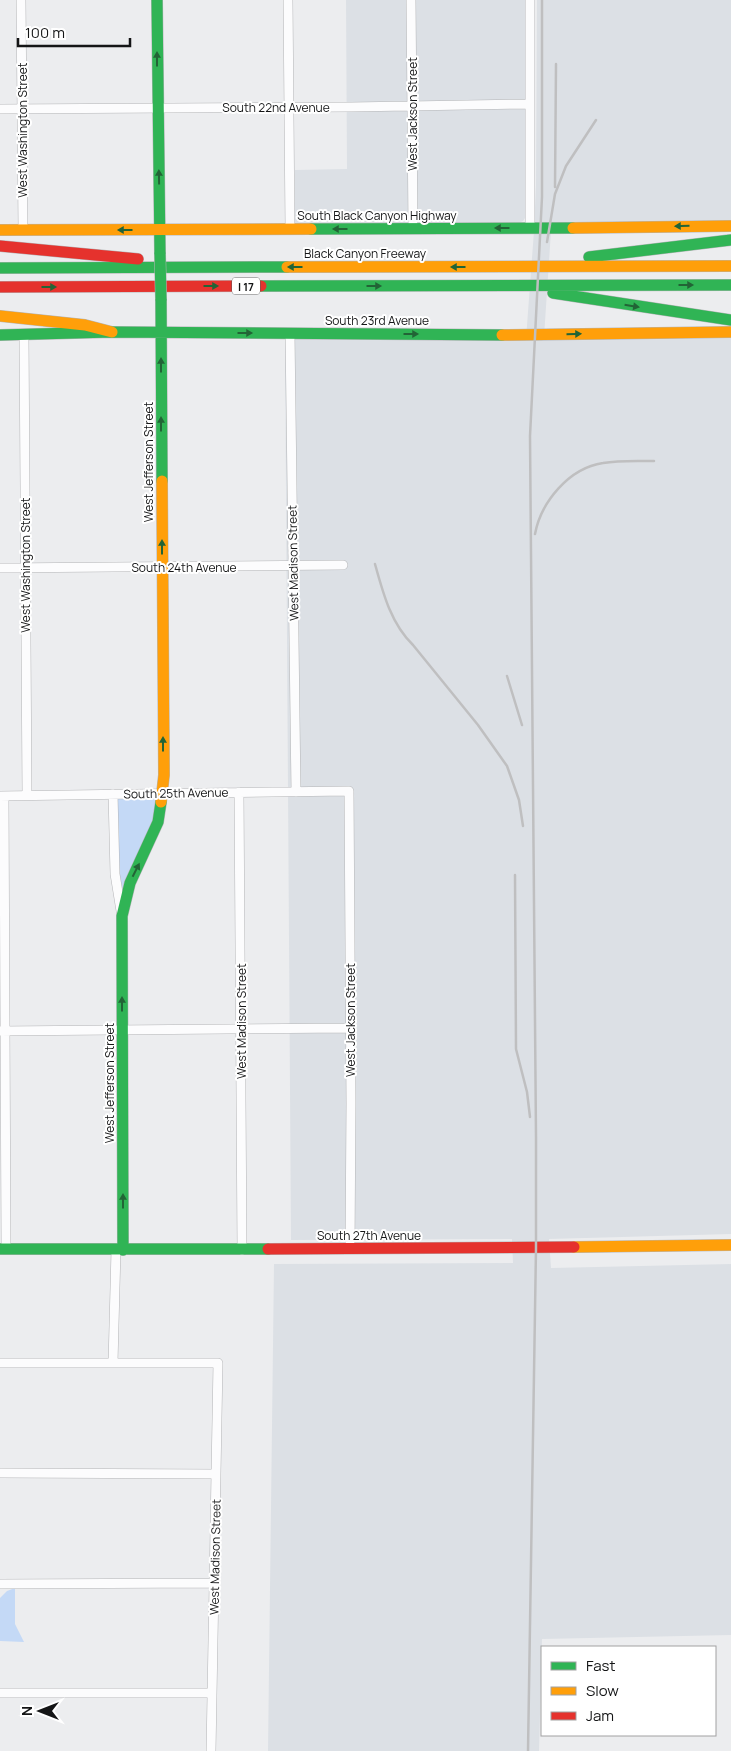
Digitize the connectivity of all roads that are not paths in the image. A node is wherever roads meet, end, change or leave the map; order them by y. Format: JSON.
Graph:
{"nodes":[{"id":1,"x":21,"y":0,"type":"edge"},
{"id":2,"x":157,"y":0,"type":"edge"},
{"id":3,"x":288,"y":0,"type":"edge"},
{"id":4,"x":411,"y":0,"type":"edge"},
{"id":5,"x":530,"y":0,"type":"edge"},
{"id":6,"x":530,"y":104,"type":"junction"},
{"id":7,"x":412,"y":106,"type":"junction"},
{"id":8,"x":289,"y":107,"type":"junction"},
{"id":9,"x":0,"y":108,"type":"edge"},
{"id":10,"x":22,"y":108,"type":"junction"},
{"id":11,"x":158,"y":108,"type":"junction"},
{"id":12,"x":731,"y":226,"type":"edge"},
{"id":13,"x":290,"y":228,"type":"junction"},
{"id":14,"x":413,"y":228,"type":"junction"},
{"id":15,"x":530,"y":228,"type":"junction"},
{"id":16,"x":160,"y":229,"type":"junction"},
{"id":17,"x":0,"y":230,"type":"edge"},
{"id":18,"x":23,"y":230,"type":"junction"},
{"id":19,"x":731,"y":240,"type":"edge"},
{"id":20,"x":0,"y":246,"type":"edge"},
{"id":21,"x":506,"y":266,"type":"junction"},
{"id":22,"x":731,"y":266,"type":"edge"},
{"id":23,"x":0,"y":268,"type":"edge"},
{"id":24,"x":177,"y":268,"type":"junction"},
{"id":25,"x":491,"y":285,"type":"junction"},
{"id":26,"x":731,"y":285,"type":"edge"},
{"id":27,"x":0,"y":287,"type":"edge"},
{"id":28,"x":0,"y":316,"type":"edge"},
{"id":29,"x":731,"y":320,"type":"edge"},
{"id":30,"x":112,"y":332,"type":"junction"},
{"id":31,"x":161,"y":332,"type":"junction"},
{"id":32,"x":731,"y":332,"type":"edge"},
{"id":33,"x":290,"y":334,"type":"junction"},
{"id":34,"x":0,"y":335,"type":"edge"},
{"id":35,"x":24,"y":335,"type":"junction"},
{"id":36,"x":343,"y":565,"type":"dead end"},
{"id":37,"x":293,"y":566,"type":"junction"},
{"id":38,"x":26,"y":567,"type":"junction"},
{"id":39,"x":162,"y":567,"type":"junction"},
{"id":40,"x":0,"y":568,"type":"edge"},
{"id":41,"x":349,"y":791,"type":"joint"},
{"id":42,"x":239,"y":792,"type":"junction"},
{"id":43,"x":296,"y":792,"type":"junction"},
{"id":44,"x":162,"y":793,"type":"junction"},
{"id":45,"x":113,"y":794,"type":"junction"},
{"id":46,"x":28,"y":795,"type":"junction"},
{"id":47,"x":2,"y":796,"type":"edge"},
{"id":48,"x":122,"y":916,"type":"junction"},
{"id":49,"x":350,"y":1028,"type":"junction"},
{"id":50,"x":241,"y":1029,"type":"junction"},
{"id":51,"x":122,"y":1030,"type":"junction"},
{"id":52,"x":3,"y":1031,"type":"edge"},
{"id":53,"x":731,"y":1245,"type":"edge"},
{"id":54,"x":3,"y":1249,"type":"edge"},
{"id":55,"x":350,"y":1249,"type":"junction"},
{"id":56,"x":119,"y":1250,"type":"junction"},
{"id":57,"x":242,"y":1250,"type":"junction"},
{"id":58,"x":1,"y":1363,"type":"edge"},
{"id":59,"x":113,"y":1363,"type":"junction"},
{"id":60,"x":0,"y":1473,"type":"edge"},
{"id":61,"x":216,"y":1474,"type":"junction"},
{"id":62,"x":214,"y":1583,"type":"junction"},
{"id":63,"x":1,"y":1585,"type":"edge"},
{"id":64,"x":0,"y":1693,"type":"edge"},
{"id":65,"x":212,"y":1693,"type":"junction"},
{"id":66,"x":211,"y":1751,"type":"edge"}],
"edges":[{"from":1,"to":10,"type":"street","name":"West Washington Street"},
{"from":11,"to":2,"type":"main road","name":"West Jefferson Street","one_way":true},
{"from":3,"to":8,"type":"street"},
{"from":4,"to":7,"type":"street","name":"West Jackson Street"},
{"from":5,"to":6,"type":"street"},
{"from":6,"to":7,"type":"street","name":"South 22nd Avenue"},
{"from":6,"to":15,"type":"street"},
{"from":7,"to":8,"type":"street","name":"South 22nd Avenue"},
{"from":7,"to":14,"type":"street","name":"West Jackson Street"},
{"from":8,"to":11,"type":"street","name":"South 22nd Avenue"},
{"from":8,"to":13,"type":"street"},
{"from":9,"to":10,"type":"street","name":"South 22nd Avenue"},
{"from":10,"to":11,"type":"street","name":"South 22nd Avenue"},
{"from":10,"to":18,"type":"street","name":"West Washington Street"},
{"from":16,"to":11,"type":"main road","name":"West Jefferson Street","one_way":true},
{"from":12,"to":15,"type":"main road","name":"South Black Canyon Highway","one_way":true},
{"from":14,"to":13,"type":"main road","name":"South Black Canyon Highway","one_way":true},
{"from":13,"to":16,"type":"main road","name":"South Black Canyon Highway"},
{"from":15,"to":14,"type":"main road","name":"South Black Canyon Highway","one_way":true},
{"from":16,"to":18,"type":"main road","name":"South Black Canyon Highway","one_way":true},
{"from":16,"to":31,"type":"main road","name":"West Jefferson Street","bridge":true},
{"from":17,"to":18,"type":"main road","name":"South Black Canyon Highway"},
{"from":19,"to":21,"type":"main road"},
{"from":20,"to":24,"type":"main road"},
{"from":21,"to":22,"type":"main road","name":"Black Canyon Freeway","number":"I 17"},
{"from":21,"to":24,"type":"main road","name":"Black Canyon Freeway","number":"I 17","one_way":true},
{"from":23,"to":24,"type":"main road","name":"Black Canyon Freeway","number":"I 17"},
{"from":25,"to":26,"type":"main road","number":"I 17","one_way":true},
{"from":27,"to":25,"type":"main road","number":"I 17","one_way":true},
{"from":25,"to":29,"type":"main road","one_way":true},
{"from":28,"to":30,"type":"main road"},
{"from":30,"to":31,"type":"main road","name":"South 23rd Avenue"},
{"from":30,"to":35,"type":"main road","name":"South 23rd Avenue"},
{"from":31,"to":33,"type":"main road","name":"South 23rd Avenue","one_way":true},
{"from":39,"to":31,"type":"main road","name":"West Jefferson Street","one_way":true},
{"from":33,"to":32,"type":"main road","name":"South 23rd Avenue","one_way":true},
{"from":33,"to":37,"type":"street","name":"West Madison Street"},
{"from":34,"to":35,"type":"main road","name":"South 23rd Avenue"},
{"from":35,"to":38,"type":"street","name":"West Washington Street"},
{"from":36,"to":37,"type":"street","name":"South 24th Avenue"},
{"from":37,"to":39,"type":"street","name":"South 24th Avenue"},
{"from":37,"to":43,"type":"street","name":"West Madison Street"},
{"from":38,"to":39,"type":"street","name":"South 24th Avenue"},
{"from":38,"to":40,"type":"street","name":"South 24th Avenue"},
{"from":38,"to":46,"type":"street","name":"West Washington Street"},
{"from":44,"to":39,"type":"main road","name":"West Jefferson Street","one_way":true},
{"from":41,"to":43,"type":"street","name":"South 25th Avenue"},
{"from":41,"to":49,"type":"street","name":"West Jackson Street"},
{"from":42,"to":43,"type":"street","name":"South 25th Avenue"},
{"from":42,"to":44,"type":"street","name":"South 25th Avenue"},
{"from":42,"to":50,"type":"street","name":"West Madison Street"},
{"from":44,"to":45,"type":"street","name":"South 25th Avenue"},
{"from":48,"to":44,"type":"main road","name":"West Jefferson Street","one_way":true},
{"from":45,"to":46,"type":"street","name":"South 25th Avenue"},
{"from":45,"to":48,"type":"street","name":"West Jefferson Street"},
{"from":46,"to":47,"type":"street","name":"South 25th Avenue"},
{"from":47,"to":52,"type":"street"},
{"from":51,"to":48,"type":"main road","name":"West Jefferson Street","one_way":true},
{"from":49,"to":50,"type":"street"},
{"from":49,"to":55,"type":"street","name":"West Jackson Street"},
{"from":50,"to":51,"type":"street"},
{"from":50,"to":57,"type":"street","name":"West Madison Street"},
{"from":51,"to":52,"type":"street"},
{"from":56,"to":51,"type":"main road","name":"West Jefferson Street","one_way":true},
{"from":52,"to":54,"type":"street"},
{"from":53,"to":55,"type":"main road","name":"South 27th Avenue"},
{"from":54,"to":56,"type":"main road","name":"South 27th Avenue"},
{"from":55,"to":57,"type":"main road","name":"South 27th Avenue"},
{"from":56,"to":57,"type":"main road","name":"South 27th Avenue"},
{"from":56,"to":59,"type":"street","name":"West Jefferson Street"},
{"from":58,"to":59,"type":"street"},
{"from":59,"to":61,"type":"street","name":"West Madison Street"},
{"from":60,"to":61,"type":"street"},
{"from":61,"to":62,"type":"street","name":"West Madison Street"},
{"from":62,"to":63,"type":"street"},
{"from":62,"to":65,"type":"street","name":"West Madison Street"},
{"from":64,"to":65,"type":"street"},
{"from":65,"to":66,"type":"street","name":"West Madison Street"}]}
